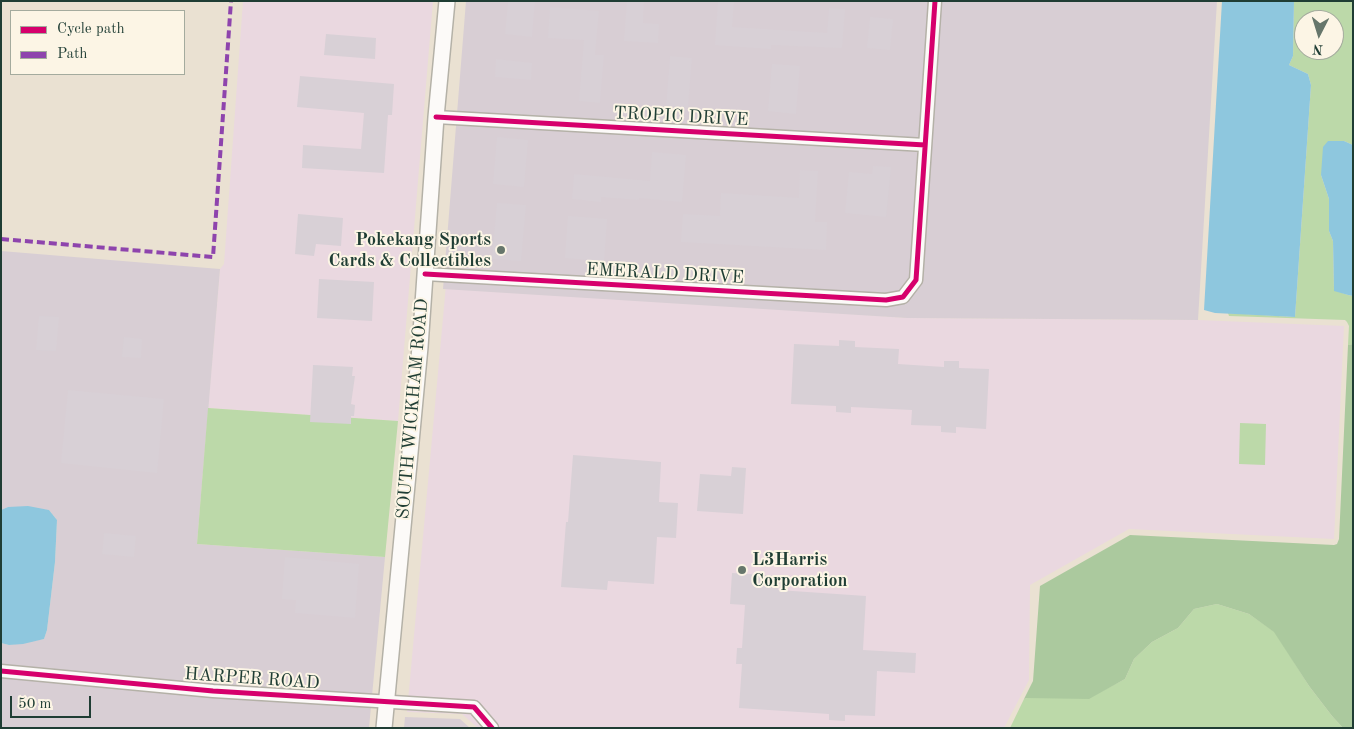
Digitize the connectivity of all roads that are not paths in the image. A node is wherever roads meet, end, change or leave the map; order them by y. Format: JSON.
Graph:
{"nodes":[{"id":1,"x":447,"y":1,"type":"edge"},
{"id":2,"x":935,"y":1,"type":"edge"},
{"id":3,"x":436,"y":117,"type":"junction"},
{"id":4,"x":925,"y":145,"type":"junction"},
{"id":5,"x":425,"y":274,"type":"junction"},
{"id":6,"x":1,"y":670,"type":"edge"},
{"id":7,"x":386,"y":702,"type":"junction"},
{"id":8,"x":384,"y":728,"type":"edge"},
{"id":9,"x":492,"y":728,"type":"edge"}],
"edges":[{"from":1,"to":3,"type":"main road","name":"SOUTH WICKHAM ROAD"},
{"from":2,"to":4,"type":"street"},
{"from":3,"to":4,"type":"street","name":"TROPIC DRIVE"},
{"from":3,"to":5,"type":"main road","name":"SOUTH WICKHAM ROAD"},
{"from":4,"to":5,"type":"street","name":"EMERALD DRIVE"},
{"from":5,"to":7,"type":"main road","name":"SOUTH WICKHAM ROAD"},
{"from":6,"to":7,"type":"street","name":"HARPER ROAD"},
{"from":7,"to":8,"type":"main road","name":"SOUTH WICKHAM ROAD"},
{"from":7,"to":9,"type":"street","name":"HARPER ROAD"}]}
